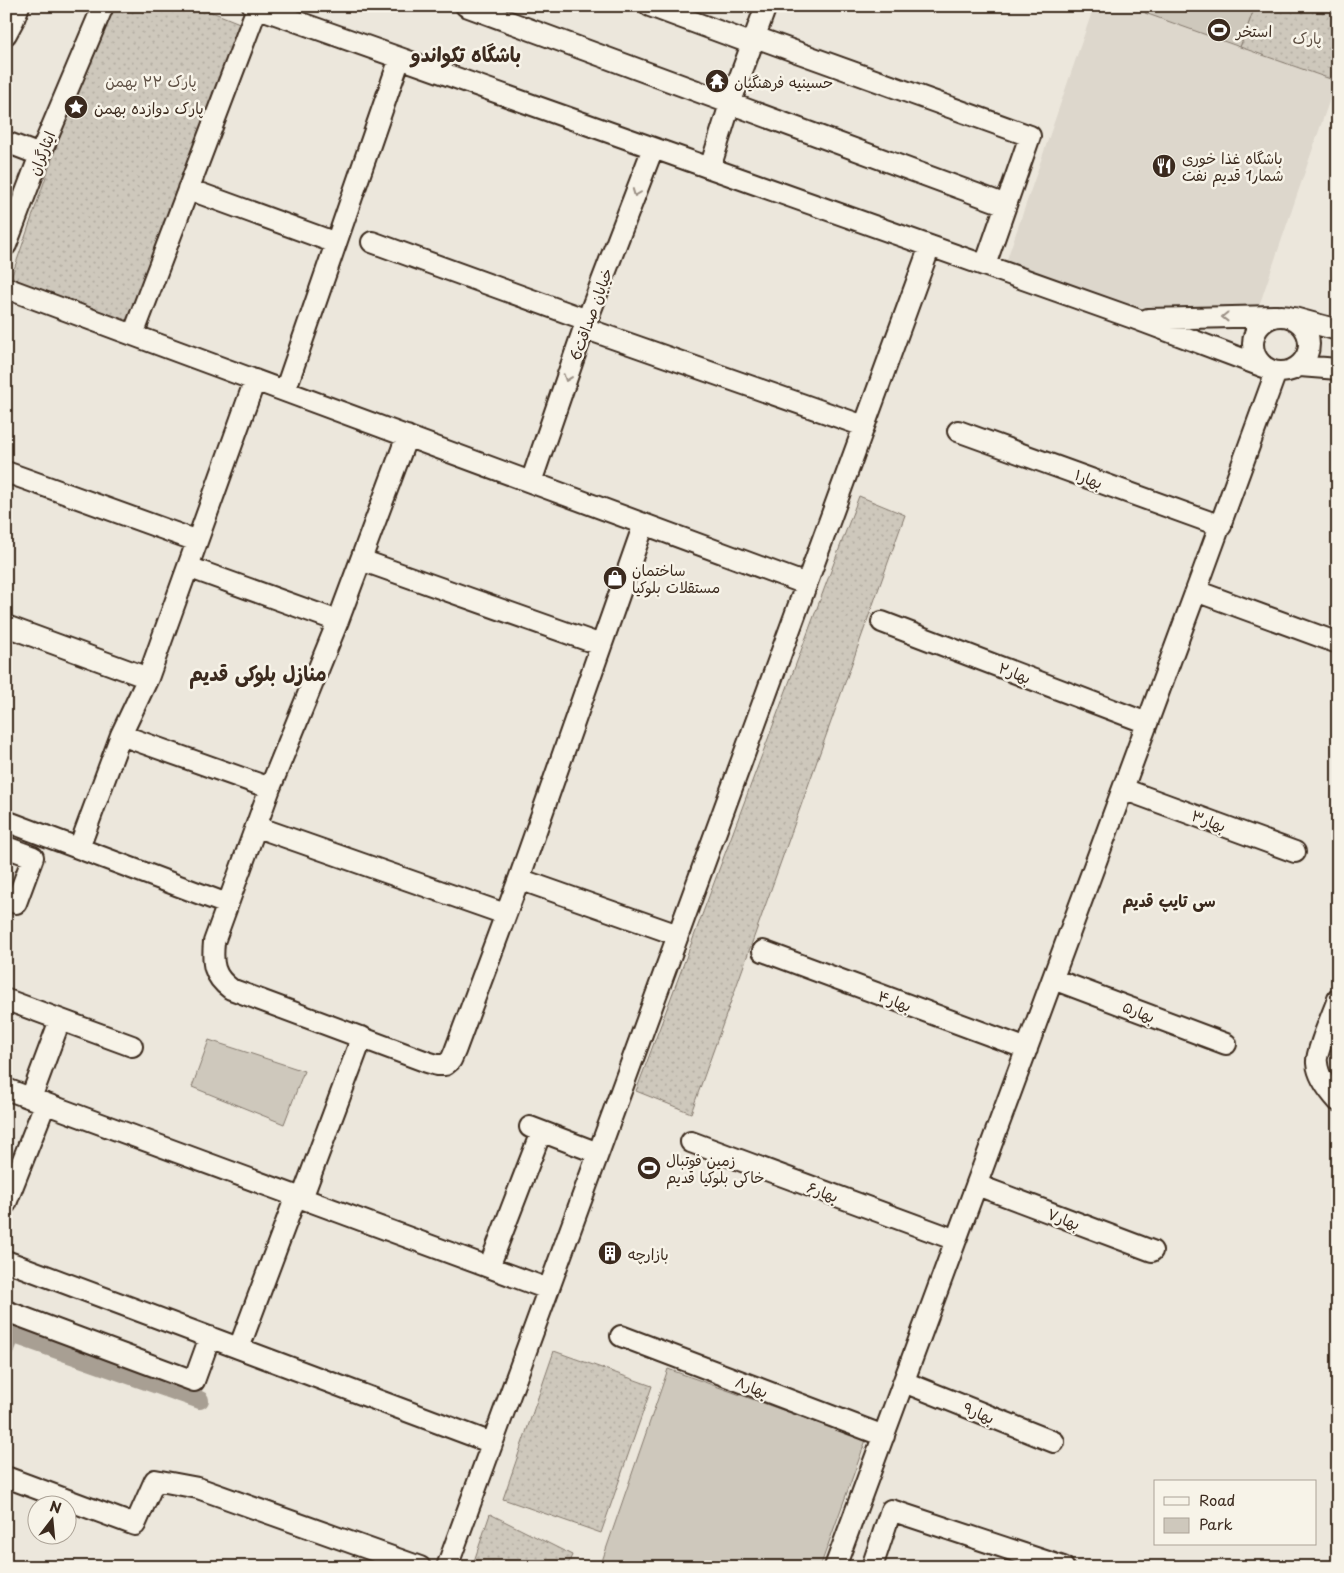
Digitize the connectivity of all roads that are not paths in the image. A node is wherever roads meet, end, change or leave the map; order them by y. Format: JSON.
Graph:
{"nodes":[{"id":1,"x":103,"y":6,"type":"edge"},
{"id":2,"x":466,"y":6,"type":"edge"},
{"id":3,"x":650,"y":6,"type":"edge"},
{"id":4,"x":766,"y":6,"type":"edge"},
{"id":5,"x":255,"y":7,"type":"edge"},
{"id":6,"x":754,"y":40,"type":"junction"},
{"id":7,"x":400,"y":58,"type":"junction"},
{"id":8,"x":730,"y":104,"type":"junction"},
{"id":9,"x":6,"y":142,"type":"edge"},
{"id":10,"x":653,"y":148,"type":"junction"},
{"id":11,"x":40,"y":154,"type":"junction"},
{"id":12,"x":710,"y":168,"type":"junction"},
{"id":13,"x":188,"y":189,"type":"junction"},
{"id":14,"x":1006,"y":205,"type":"junction"},
{"id":15,"x":372,"y":242,"type":"dead end"},
{"id":16,"x":336,"y":243,"type":"junction"},
{"id":17,"x":6,"y":245,"type":"edge"},
{"id":18,"x":930,"y":246,"type":"junction"},
{"id":19,"x":985,"y":266,"type":"junction"},
{"id":20,"x":6,"y":288,"type":"edge"},
{"id":21,"x":1280,"y":316,"type":"junction"},
{"id":22,"x":1136,"y":319,"type":"junction"},
{"id":23,"x":586,"y":324,"type":"junction"},
{"id":24,"x":1338,"y":330,"type":"edge"},
{"id":25,"x":133,"y":335,"type":"junction"},
{"id":26,"x":1300,"y":366,"type":"junction"},
{"id":27,"x":1338,"y":369,"type":"edge"},
{"id":28,"x":1270,"y":370,"type":"junction"},
{"id":29,"x":255,"y":380,"type":"junction"},
{"id":30,"x":285,"y":391,"type":"junction"},
{"id":31,"x":864,"y":426,"type":"junction"},
{"id":32,"x":958,"y":431,"type":"dead end"},
{"id":33,"x":407,"y":436,"type":"junction"},
{"id":34,"x":6,"y":472,"type":"edge"},
{"id":35,"x":531,"y":482,"type":"junction"},
{"id":36,"x":644,"y":524,"type":"junction"},
{"id":37,"x":1221,"y":526,"type":"junction"},
{"id":38,"x":197,"y":541,"type":"junction"},
{"id":39,"x":361,"y":560,"type":"junction"},
{"id":40,"x":188,"y":567,"type":"junction"},
{"id":41,"x":806,"y":584,"type":"junction"},
{"id":42,"x":1196,"y":591,"type":"junction"},
{"id":43,"x":338,"y":621,"type":"junction"},
{"id":44,"x":882,"y":622,"type":"dead end"},
{"id":45,"x":6,"y":626,"type":"edge"},
{"id":46,"x":1338,"y":643,"type":"edge"},
{"id":47,"x":602,"y":645,"type":"junction"},
{"id":48,"x":148,"y":678,"type":"junction"},
{"id":49,"x":1147,"y":723,"type":"junction"},
{"id":50,"x":121,"y":735,"type":"junction"},
{"id":51,"x":270,"y":788,"type":"junction"},
{"id":52,"x":1123,"y":789,"type":"junction"},
{"id":53,"x":6,"y":821,"type":"edge"},
{"id":54,"x":257,"y":827,"type":"junction"},
{"id":55,"x":6,"y":847,"type":"edge"},
{"id":56,"x":79,"y":848,"type":"junction"},
{"id":57,"x":1295,"y":852,"type":"dead end"},
{"id":58,"x":519,"y":879,"type":"junction"},
{"id":59,"x":6,"y":900,"type":"edge"},
{"id":60,"x":227,"y":904,"type":"junction"},
{"id":61,"x":505,"y":914,"type":"junction"},
{"id":62,"x":678,"y":935,"type":"junction"},
{"id":63,"x":763,"y":951,"type":"dead end"},
{"id":64,"x":1053,"y":979,"type":"junction"},
{"id":65,"x":1338,"y":999,"type":"edge"},
{"id":66,"x":8,"y":1000,"type":"edge"},
{"id":67,"x":60,"y":1020,"type":"junction"},
{"id":68,"x":362,"y":1038,"type":"junction"},
{"id":69,"x":1226,"y":1044,"type":"dead end"},
{"id":70,"x":132,"y":1046,"type":"dead end"},
{"id":71,"x":1027,"y":1049,"type":"junction"},
{"id":72,"x":6,"y":1089,"type":"edge"},
{"id":73,"x":38,"y":1101,"type":"junction"},
{"id":74,"x":1338,"y":1101,"type":"edge"},
{"id":75,"x":691,"y":1142,"type":"dead end"},
{"id":76,"x":598,"y":1153,"type":"junction"},
{"id":77,"x":977,"y":1185,"type":"junction"},
{"id":78,"x":299,"y":1197,"type":"junction"},
{"id":79,"x":6,"y":1203,"type":"edge"},
{"id":80,"x":956,"y":1240,"type":"junction"},
{"id":81,"x":1152,"y":1251,"type":"dead end"},
{"id":82,"x":6,"y":1261,"type":"edge"},
{"id":83,"x":489,"y":1267,"type":"junction"},
{"id":84,"x":548,"y":1289,"type":"junction"},
{"id":85,"x":6,"y":1311,"type":"edge"},
{"id":86,"x":620,"y":1336,"type":"dead end"},
{"id":87,"x":210,"y":1337,"type":"junction"},
{"id":88,"x":239,"y":1348,"type":"junction"},
{"id":89,"x":904,"y":1382,"type":"junction"},
{"id":90,"x":884,"y":1436,"type":"junction"},
{"id":91,"x":1054,"y":1442,"type":"dead end"},
{"id":92,"x":492,"y":1443,"type":"junction"},
{"id":93,"x":6,"y":1477,"type":"edge"},
{"id":94,"x":420,"y":1567,"type":"edge"},
{"id":95,"x":447,"y":1567,"type":"edge"},
{"id":96,"x":835,"y":1567,"type":"edge"},
{"id":97,"x":872,"y":1567,"type":"edge"},
{"id":98,"x":1063,"y":1567,"type":"edge"}],
"edges":[{"from":1,"to":11,"type":"street","name":"ایثارگران"},
{"from":2,"to":8,"type":"street"},
{"from":3,"to":6,"type":"street"},
{"from":4,"to":6,"type":"street"},
{"from":5,"to":7,"type":"street"},
{"from":5,"to":13,"type":"street"},
{"from":6,"to":8,"type":"street"},
{"from":6,"to":14,"type":"street"},
{"from":7,"to":10,"type":"street"},
{"from":7,"to":16,"type":"street"},
{"from":8,"to":12,"type":"street"},
{"from":8,"to":14,"type":"street"},
{"from":9,"to":11,"type":"street"},
{"from":10,"to":12,"type":"street"},
{"from":10,"to":23,"type":"street","name":"خیابان صداقت6","one_way":true},
{"from":11,"to":17,"type":"street","name":"ایثارگران"},
{"from":12,"to":18,"type":"street"},
{"from":13,"to":16,"type":"street"},
{"from":13,"to":25,"type":"street"},
{"from":14,"to":19,"type":"street"},
{"from":15,"to":23,"type":"street"},
{"from":16,"to":30,"type":"street"},
{"from":18,"to":19,"type":"street"},
{"from":18,"to":31,"type":"street"},
{"from":19,"to":22,"type":"street"},
{"from":20,"to":25,"type":"street"},
{"from":21,"to":22,"type":"street","one_way":true},
{"from":21,"to":24,"type":"street"},
{"from":21,"to":26,"type":"street"},
{"from":21,"to":28,"type":"street"},
{"from":22,"to":28,"type":"street"},
{"from":23,"to":31,"type":"street"},
{"from":23,"to":35,"type":"street","name":"خیابان صداقت6","one_way":true},
{"from":25,"to":29,"type":"street"},
{"from":26,"to":27,"type":"street"},
{"from":26,"to":28,"type":"street"},
{"from":28,"to":37,"type":"street"},
{"from":29,"to":30,"type":"street"},
{"from":29,"to":38,"type":"street"},
{"from":30,"to":33,"type":"street"},
{"from":31,"to":41,"type":"street"},
{"from":32,"to":37,"type":"street","name":"بهار۱"},
{"from":33,"to":35,"type":"street"},
{"from":33,"to":39,"type":"street"},
{"from":34,"to":38,"type":"street"},
{"from":35,"to":36,"type":"street"},
{"from":36,"to":41,"type":"street"},
{"from":36,"to":47,"type":"street"},
{"from":37,"to":42,"type":"street"},
{"from":38,"to":40,"type":"street"},
{"from":39,"to":43,"type":"street"},
{"from":39,"to":47,"type":"street"},
{"from":40,"to":43,"type":"street"},
{"from":40,"to":48,"type":"street"},
{"from":41,"to":62,"type":"street"},
{"from":42,"to":46,"type":"street"},
{"from":42,"to":49,"type":"street"},
{"from":43,"to":51,"type":"street"},
{"from":44,"to":49,"type":"street","name":"بهار۲"},
{"from":45,"to":48,"type":"street"},
{"from":47,"to":58,"type":"street"},
{"from":48,"to":50,"type":"street"},
{"from":49,"to":52,"type":"street"},
{"from":50,"to":51,"type":"street"},
{"from":50,"to":56,"type":"street"},
{"from":51,"to":54,"type":"street"},
{"from":52,"to":57,"type":"street","name":"بهار۳"},
{"from":52,"to":64,"type":"street"},
{"from":53,"to":56,"type":"street"},
{"from":54,"to":60,"type":"street"},
{"from":54,"to":61,"type":"street"},
{"from":55,"to":59,"type":"street"},
{"from":56,"to":60,"type":"street"},
{"from":58,"to":61,"type":"street"},
{"from":58,"to":62,"type":"street"},
{"from":60,"to":68,"type":"street"},
{"from":61,"to":68,"type":"street"},
{"from":62,"to":76,"type":"street"},
{"from":63,"to":71,"type":"street","name":"بهار۴"},
{"from":64,"to":69,"type":"street","name":"بهار۵"},
{"from":64,"to":71,"type":"street"},
{"from":65,"to":74,"type":"street"},
{"from":66,"to":67,"type":"street"},
{"from":67,"to":70,"type":"street"},
{"from":67,"to":73,"type":"street"},
{"from":68,"to":78,"type":"street"},
{"from":71,"to":77,"type":"street"},
{"from":72,"to":73,"type":"street"},
{"from":73,"to":78,"type":"street"},
{"from":73,"to":79,"type":"street"},
{"from":75,"to":80,"type":"street","name":"بهار۶"},
{"from":76,"to":83,"type":"street"},
{"from":76,"to":84,"type":"street"},
{"from":77,"to":80,"type":"street"},
{"from":77,"to":81,"type":"street","name":"بهار۷"},
{"from":78,"to":83,"type":"street"},
{"from":78,"to":88,"type":"street"},
{"from":80,"to":89,"type":"street"},
{"from":82,"to":87,"type":"street"},
{"from":83,"to":84,"type":"street"},
{"from":84,"to":92,"type":"street"},
{"from":85,"to":87,"type":"street"},
{"from":86,"to":90,"type":"street","name":"بهار۸"},
{"from":87,"to":88,"type":"street"},
{"from":88,"to":92,"type":"street"},
{"from":89,"to":90,"type":"street"},
{"from":89,"to":91,"type":"street","name":"بهار۹"},
{"from":90,"to":96,"type":"street"},
{"from":92,"to":95,"type":"street"},
{"from":93,"to":94,"type":"street"},
{"from":97,"to":98,"type":"street"}]}
